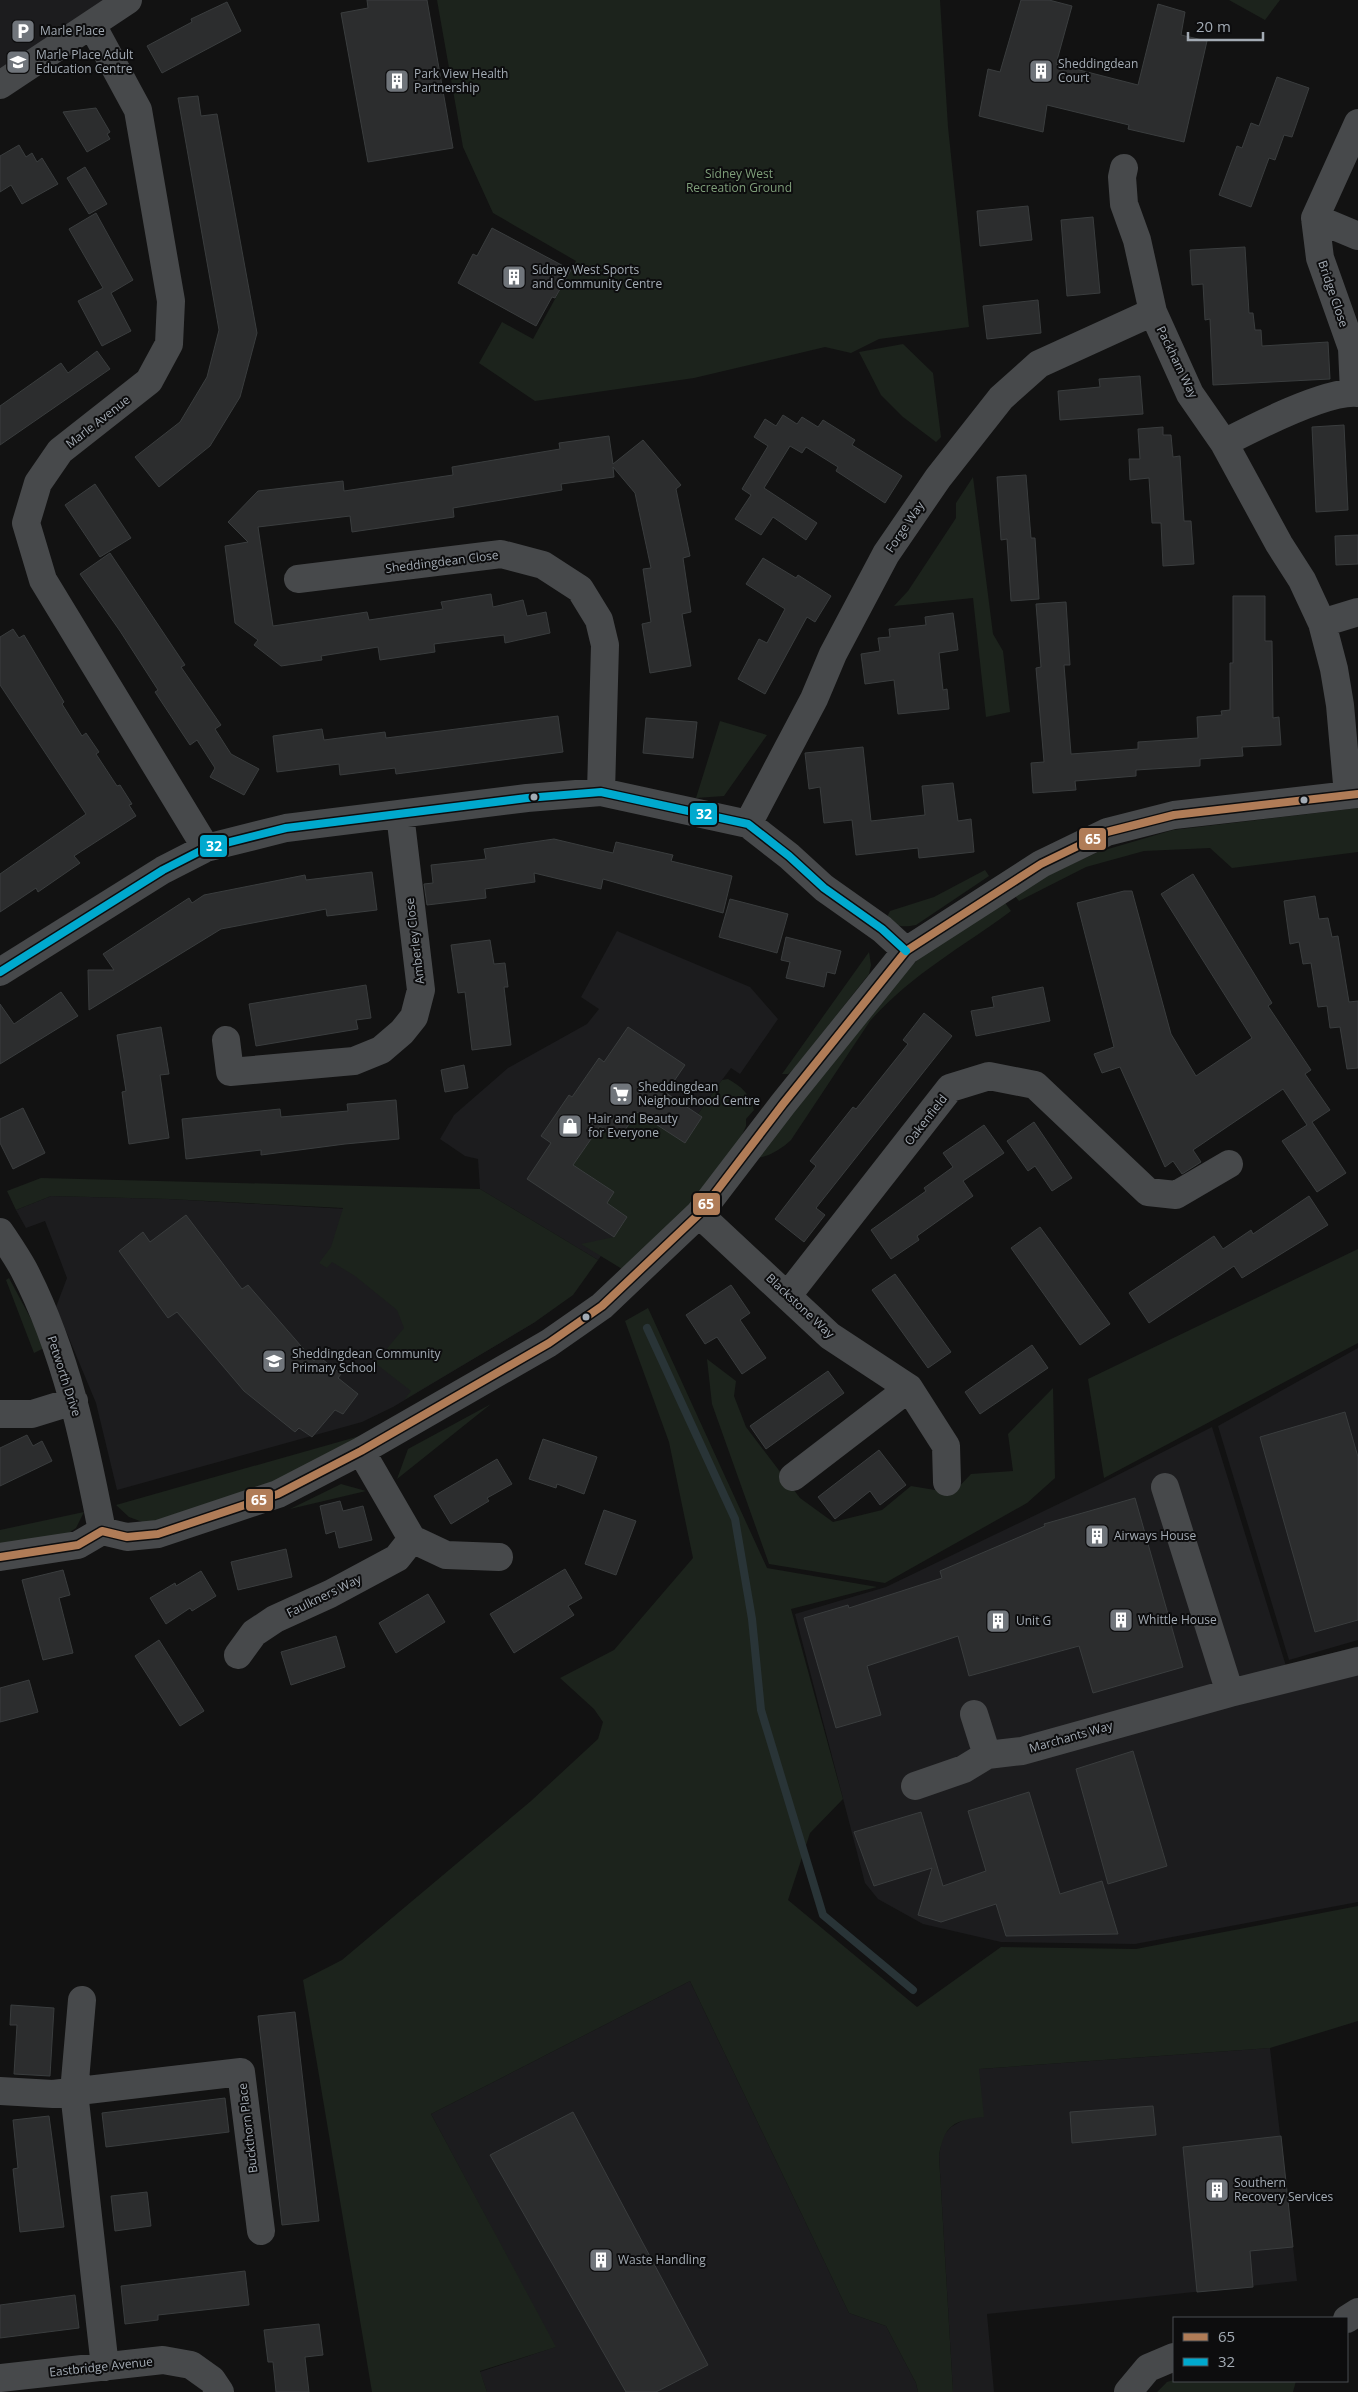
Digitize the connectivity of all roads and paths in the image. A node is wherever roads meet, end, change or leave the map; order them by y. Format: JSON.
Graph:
{"nodes":[{"id":1,"x":128,"y":0,"type":"edge"},
{"id":2,"x":92,"y":25,"type":"junction"},
{"id":3,"x":0,"y":85,"type":"edge"},
{"id":4,"x":1358,"y":124,"type":"edge"},
{"id":5,"x":1124,"y":168,"type":"dead end"},
{"id":6,"x":1315,"y":218,"type":"junction"},
{"id":7,"x":1358,"y":236,"type":"edge"},
{"id":8,"x":1153,"y":312,"type":"junction"},
{"id":9,"x":1356,"y":393,"type":"edge"},
{"id":10,"x":1224,"y":443,"type":"junction"},
{"id":11,"x":298,"y":580,"type":"dead end"},
{"id":12,"x":1358,"y":612,"type":"edge"},
{"id":13,"x":1322,"y":623,"type":"junction"},
{"id":14,"x":601,"y":792,"type":"junction"},
{"id":15,"x":1353,"y":795,"type":"edge"},
{"id":16,"x":400,"y":814,"type":"junction"},
{"id":17,"x":748,"y":824,"type":"junction"},
{"id":18,"x":206,"y":848,"type":"junction"},
{"id":19,"x":906,"y":951,"type":"junction"},
{"id":20,"x":0,"y":972,"type":"edge"},
{"id":21,"x":226,"y":1040,"type":"dead end"},
{"id":22,"x":1230,"y":1164,"type":"dead end"},
{"id":23,"x":699,"y":1214,"type":"junction"},
{"id":24,"x":0,"y":1232,"type":"edge"},
{"id":25,"x":788,"y":1295,"type":"junction"},
{"id":26,"x":909,"y":1388,"type":"junction"},
{"id":27,"x":74,"y":1401,"type":"junction"},
{"id":28,"x":0,"y":1414,"type":"edge"},
{"id":29,"x":361,"y":1451,"type":"junction"},
{"id":30,"x":793,"y":1477,"type":"dead end"},
{"id":31,"x":946,"y":1482,"type":"dead end"},
{"id":32,"x":1165,"y":1488,"type":"dead end"},
{"id":33,"x":102,"y":1531,"type":"junction"},
{"id":34,"x":412,"y":1539,"type":"junction"},
{"id":35,"x":499,"y":1557,"type":"dead end"},
{"id":36,"x":0,"y":1558,"type":"edge"},
{"id":37,"x":238,"y":1655,"type":"dead end"},
{"id":38,"x":1358,"y":1660,"type":"edge"},
{"id":39,"x":1230,"y":1693,"type":"junction"},
{"id":40,"x":974,"y":1714,"type":"dead end"},
{"id":41,"x":987,"y":1755,"type":"junction"},
{"id":42,"x":915,"y":1786,"type":"dead end"},
{"id":43,"x":82,"y":2000,"type":"dead end"},
{"id":44,"x":0,"y":2091,"type":"edge"},
{"id":45,"x":74,"y":2092,"type":"junction"},
{"id":46,"x":261,"y":2231,"type":"dead end"},
{"id":47,"x":1173,"y":2358,"type":"edge"},
{"id":48,"x":105,"y":2367,"type":"junction"},
{"id":49,"x":0,"y":2378,"type":"edge"},
{"id":50,"x":220,"y":2392,"type":"edge"},
{"id":51,"x":1128,"y":2392,"type":"edge"}],
"edges":[{"from":1,"to":2,"type":"street"},
{"from":2,"to":3,"type":"street"},
{"from":2,"to":18,"type":"street","name":"Marle Avenue"},
{"from":4,"to":6,"type":"street"},
{"from":5,"to":8,"type":"street","name":"Packham Way"},
{"from":6,"to":7,"type":"street"},
{"from":6,"to":9,"type":"street","name":"Bridge Close"},
{"from":8,"to":10,"type":"street","name":"Packham Way"},
{"from":8,"to":17,"type":"street","name":"Forge Way"},
{"from":9,"to":10,"type":"street","name":"Bridge Close"},
{"from":10,"to":13,"type":"street","name":"Packham Way"},
{"from":11,"to":14,"type":"street","name":"Sheddingdean Close"},
{"from":12,"to":13,"type":"street"},
{"from":13,"to":15,"type":"street","name":"Packham Way"},
{"from":14,"to":16,"type":"street"},
{"from":14,"to":17,"type":"street"},
{"from":15,"to":19,"type":"street"},
{"from":16,"to":18,"type":"street"},
{"from":16,"to":21,"type":"street","name":"Amberley Close"},
{"from":17,"to":19,"type":"street"},
{"from":18,"to":20,"type":"street"},
{"from":19,"to":23,"type":"street"},
{"from":22,"to":25,"type":"street","name":"Oakenfield"},
{"from":23,"to":25,"type":"street","name":"Blackstone Way"},
{"from":23,"to":29,"type":"street"},
{"from":24,"to":27,"type":"street","name":"Petworth Drive"},
{"from":25,"to":26,"type":"street","name":"Blackstone Way"},
{"from":26,"to":30,"type":"street"},
{"from":26,"to":31,"type":"street","name":"Blackstone Way"},
{"from":27,"to":28,"type":"street"},
{"from":27,"to":33,"type":"street","name":"Petworth Drive"},
{"from":29,"to":33,"type":"street"},
{"from":29,"to":34,"type":"street"},
{"from":32,"to":39,"type":"street"},
{"from":33,"to":36,"type":"street"},
{"from":34,"to":35,"type":"street"},
{"from":34,"to":37,"type":"street","name":"Faulkners Way"},
{"from":38,"to":39,"type":"street","name":"Marchants Way"},
{"from":39,"to":41,"type":"street","name":"Marchants Way"},
{"from":40,"to":41,"type":"street"},
{"from":41,"to":42,"type":"street","name":"Marchants Way"},
{"from":43,"to":45,"type":"street"},
{"from":44,"to":45,"type":"street","name":"Buckthorn Place"},
{"from":45,"to":46,"type":"street","name":"Buckthorn Place"},
{"from":45,"to":48,"type":"street"},
{"from":47,"to":51,"type":"street"},
{"from":48,"to":49,"type":"street","name":"Eastbridge Avenue"},
{"from":48,"to":50,"type":"street","name":"Eastbridge Avenue"}]}
